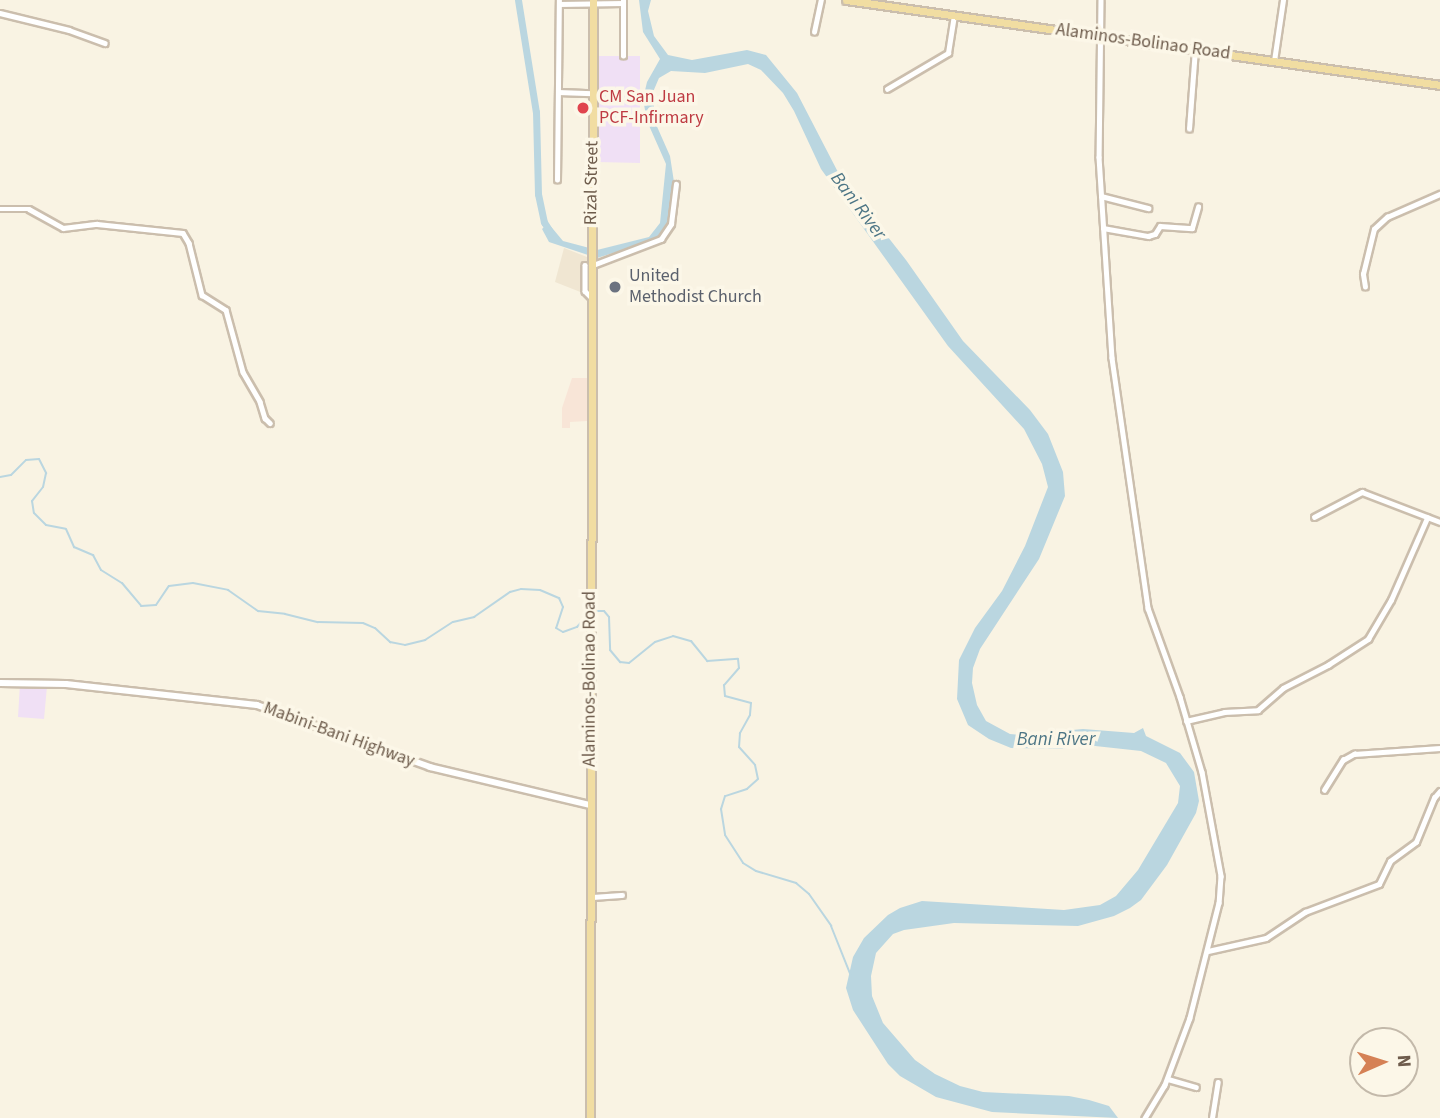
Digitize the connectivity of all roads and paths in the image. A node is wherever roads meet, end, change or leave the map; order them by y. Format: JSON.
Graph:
{"nodes":[{"id":1,"x":821,"y":0,"type":"edge"},
{"id":2,"x":846,"y":0,"type":"edge"},
{"id":3,"x":1101,"y":0,"type":"edge"},
{"id":4,"x":1283,"y":0,"type":"edge"},
{"id":5,"x":593,"y":1,"type":"edge"},
{"id":6,"x":623,"y":1,"type":"edge"},
{"id":7,"x":559,"y":2,"type":"edge"},
{"id":8,"x":0,"y":13,"type":"edge"},
{"id":9,"x":954,"y":15,"type":"junction"},
{"id":10,"x":814,"y":32,"type":"dead end"},
{"id":11,"x":1101,"y":36,"type":"junction"},
{"id":12,"x":105,"y":43,"type":"dead end"},
{"id":13,"x":1195,"y":50,"type":"junction"},
{"id":14,"x":622,"y":55,"type":"dead end"},
{"id":15,"x":1274,"y":61,"type":"junction"},
{"id":16,"x":1440,"y":85,"type":"edge"},
{"id":17,"x":887,"y":89,"type":"dead end"},
{"id":18,"x":558,"y":92,"type":"junction"},
{"id":19,"x":593,"y":93,"type":"junction"},
{"id":20,"x":1189,"y":130,"type":"dead end"},
{"id":21,"x":557,"y":180,"type":"dead end"},
{"id":22,"x":676,"y":184,"type":"dead end"},
{"id":23,"x":1440,"y":194,"type":"edge"},
{"id":24,"x":1101,"y":196,"type":"junction"},
{"id":25,"x":1198,"y":207,"type":"dead end"},
{"id":26,"x":1148,"y":208,"type":"dead end"},
{"id":27,"x":0,"y":209,"type":"edge"},
{"id":28,"x":1102,"y":228,"type":"junction"},
{"id":29,"x":591,"y":239,"type":"joint"},
{"id":30,"x":588,"y":264,"type":"junction"},
{"id":31,"x":1365,"y":287,"type":"dead end"},
{"id":32,"x":270,"y":423,"type":"dead end"},
{"id":33,"x":1314,"y":517,"type":"dead end"},
{"id":34,"x":1427,"y":518,"type":"junction"},
{"id":35,"x":1440,"y":522,"type":"edge"},
{"id":36,"x":0,"y":683,"type":"edge"},
{"id":37,"x":1186,"y":721,"type":"junction"},
{"id":38,"x":1440,"y":748,"type":"edge"},
{"id":39,"x":1324,"y":790,"type":"dead end"},
{"id":40,"x":1440,"y":791,"type":"edge"},
{"id":41,"x":590,"y":805,"type":"junction"},
{"id":42,"x":622,"y":895,"type":"dead end"},
{"id":43,"x":589,"y":897,"type":"junction"},
{"id":44,"x":1208,"y":951,"type":"junction"},
{"id":45,"x":1168,"y":1079,"type":"junction"},
{"id":46,"x":1218,"y":1082,"type":"dead end"},
{"id":47,"x":1196,"y":1087,"type":"dead end"},
{"id":48,"x":590,"y":1118,"type":"edge"},
{"id":49,"x":1145,"y":1118,"type":"edge"},
{"id":50,"x":1212,"y":1118,"type":"edge"}],
"edges":[{"from":1,"to":10,"type":"street"},
{"from":2,"to":9,"type":"main road","name":"Alaminos-Bolinao Road"},
{"from":3,"to":11,"type":"street"},
{"from":4,"to":15,"type":"street"},
{"from":5,"to":6,"type":"street"},
{"from":5,"to":7,"type":"street"},
{"from":5,"to":19,"type":"main road","name":"Rizal Street"},
{"from":6,"to":14,"type":"street"},
{"from":7,"to":18,"type":"street"},
{"from":8,"to":12,"type":"street"},
{"from":9,"to":11,"type":"main road","name":"Alaminos-Bolinao Road"},
{"from":9,"to":17,"type":"street"},
{"from":11,"to":13,"type":"main road","name":"Alaminos-Bolinao Road"},
{"from":11,"to":24,"type":"street"},
{"from":13,"to":15,"type":"main road","name":"Alaminos-Bolinao Road"},
{"from":13,"to":20,"type":"street"},
{"from":15,"to":16,"type":"main road","name":"Alaminos-Bolinao Road"},
{"from":18,"to":19,"type":"street"},
{"from":18,"to":21,"type":"street"},
{"from":19,"to":29,"type":"main road","name":"Rizal Street"},
{"from":22,"to":30,"type":"street"},
{"from":23,"to":31,"type":"street"},
{"from":24,"to":26,"type":"street"},
{"from":24,"to":28,"type":"street"},
{"from":25,"to":28,"type":"street"},
{"from":27,"to":32,"type":"street"},
{"from":28,"to":37,"type":"street"},
{"from":29,"to":30,"type":"main road","name":"Alaminos-Bolinao Road"},
{"from":30,"to":41,"type":"main road","name":"Alaminos-Bolinao Road"},
{"from":33,"to":34,"type":"street"},
{"from":34,"to":35,"type":"street"},
{"from":34,"to":37,"type":"street"},
{"from":36,"to":41,"type":"main road","name":"Mabini-Bani Highway"},
{"from":37,"to":44,"type":"street"},
{"from":38,"to":39,"type":"street"},
{"from":40,"to":44,"type":"street"},
{"from":41,"to":43,"type":"main road","name":"Alaminos-Bolinao Road"},
{"from":42,"to":43,"type":"street"},
{"from":43,"to":48,"type":"main road","name":"Alaminos-Bolinao Road"},
{"from":44,"to":45,"type":"street"},
{"from":45,"to":47,"type":"street"},
{"from":45,"to":49,"type":"street"},
{"from":46,"to":50,"type":"street"}]}
